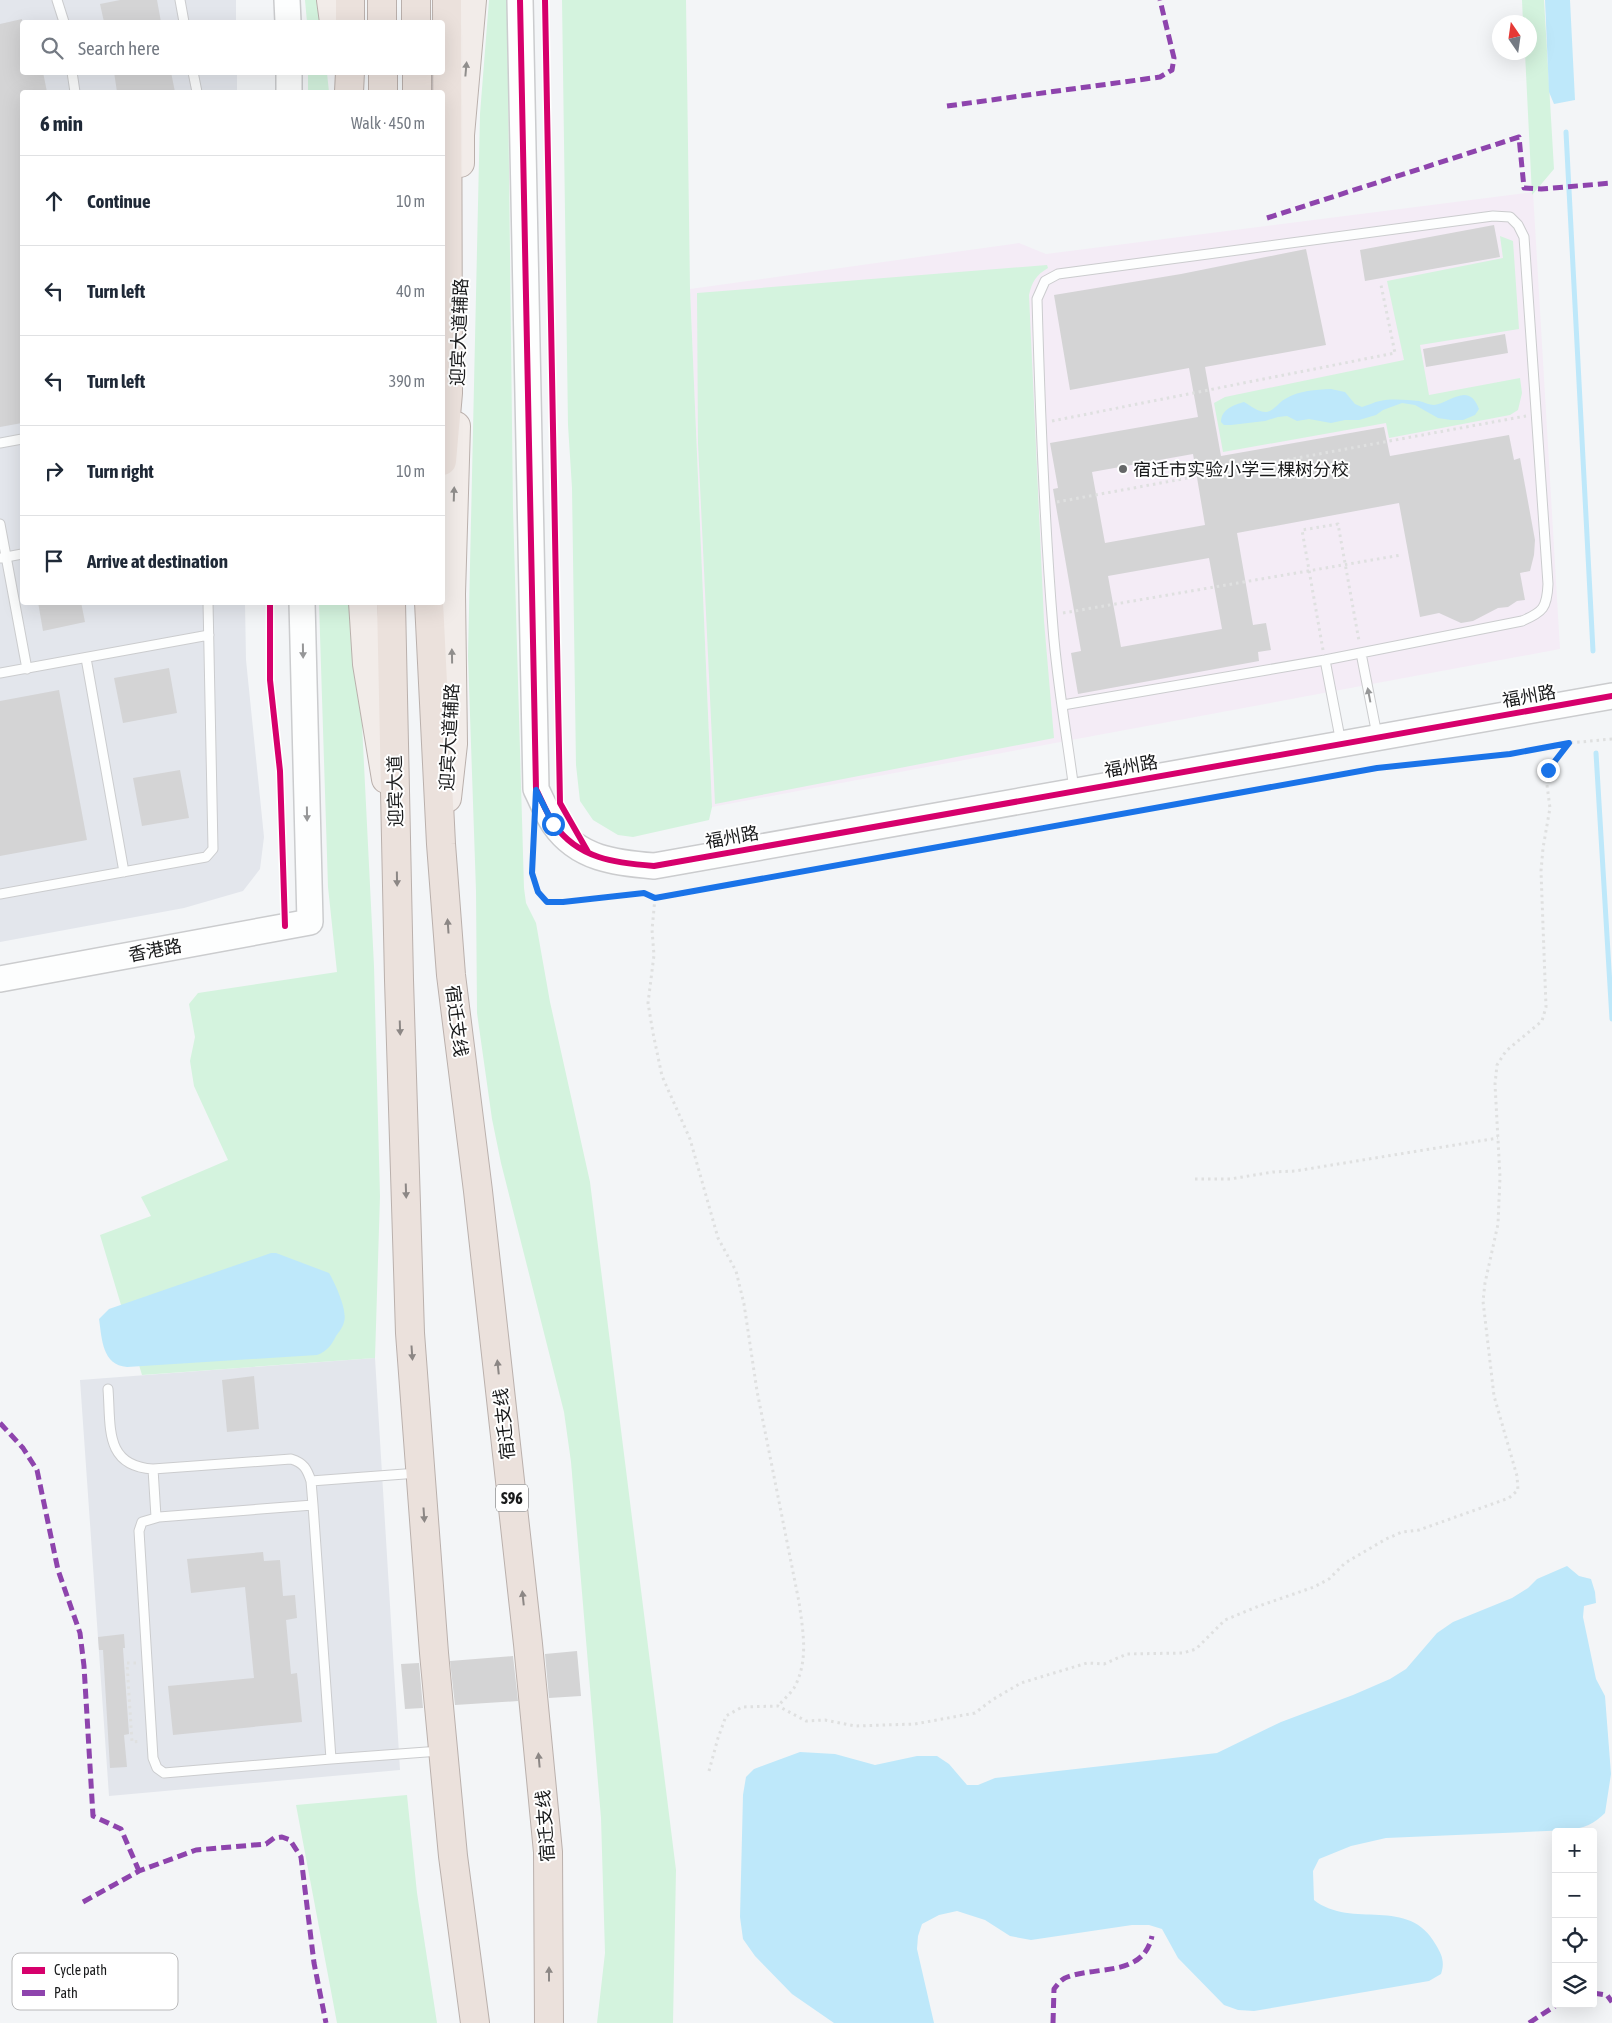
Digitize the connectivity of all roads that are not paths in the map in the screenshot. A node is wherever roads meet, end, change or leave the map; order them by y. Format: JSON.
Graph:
{"nodes":[{"id":1,"x":57,"y":0,"type":"edge"},
{"id":2,"x":180,"y":0,"type":"edge"},
{"id":3,"x":287,"y":0,"type":"edge"},
{"id":4,"x":330,"y":0,"type":"edge"},
{"id":5,"x":350,"y":0,"type":"edge"},
{"id":6,"x":382,"y":0,"type":"edge"},
{"id":7,"x":416,"y":0,"type":"edge"},
{"id":8,"x":447,"y":0,"type":"edge"},
{"id":9,"x":472,"y":0,"type":"edge"},
{"id":10,"x":520,"y":0,"type":"edge"},
{"id":11,"x":63,"y":20,"type":"edge"},
{"id":12,"x":184,"y":20,"type":"edge"},
{"id":13,"x":288,"y":20,"type":"edge"},
{"id":14,"x":334,"y":20,"type":"edge"},
{"id":15,"x":350,"y":20,"type":"edge"},
{"id":16,"x":382,"y":20,"type":"edge"},
{"id":17,"x":416,"y":20,"type":"edge"},
{"id":18,"x":73,"y":75,"type":"edge"},
{"id":19,"x":194,"y":75,"type":"edge"},
{"id":20,"x":289,"y":75,"type":"edge"},
{"id":21,"x":336,"y":75,"type":"edge"},
{"id":22,"x":350,"y":75,"type":"edge"},
{"id":23,"x":383,"y":75,"type":"edge"},
{"id":24,"x":417,"y":75,"type":"edge"},
{"id":25,"x":76,"y":90,"type":"edge"},
{"id":26,"x":197,"y":90,"type":"edge"},
{"id":27,"x":289,"y":90,"type":"edge"},
{"id":28,"x":336,"y":90,"type":"edge"},
{"id":29,"x":349,"y":90,"type":"edge"},
{"id":30,"x":383,"y":90,"type":"edge"},
{"id":31,"x":417,"y":90,"type":"edge"},
{"id":32,"x":445,"y":427,"type":"edge"},
{"id":33,"x":20,"y":439,"type":"edge"},
{"id":34,"x":0,"y":443,"type":"edge"},
{"id":35,"x":0,"y":524,"type":"edge"},
{"id":36,"x":20,"y":554,"type":"edge"},
{"id":37,"x":3,"y":557,"type":"edge"},
{"id":38,"x":208,"y":605,"type":"edge"},
{"id":39,"x":302,"y":605,"type":"edge"},
{"id":40,"x":363,"y":605,"type":"edge"},
{"id":41,"x":376,"y":605,"type":"edge"},
{"id":42,"x":391,"y":605,"type":"edge"},
{"id":43,"x":430,"y":605,"type":"edge"},
{"id":44,"x":208,"y":635,"type":"junction"},
{"id":45,"x":1361,"y":653,"type":"junction"},
{"id":46,"x":86,"y":658,"type":"junction"},
{"id":47,"x":1325,"y":660,"type":"junction"},
{"id":48,"x":27,"y":668,"type":"junction"},
{"id":49,"x":0,"y":674,"type":"edge"},
{"id":50,"x":1612,"y":696,"type":"edge"},
{"id":51,"x":1063,"y":705,"type":"junction"},
{"id":52,"x":1378,"y":738,"type":"junction"},
{"id":53,"x":1342,"y":744,"type":"junction"},
{"id":54,"x":1074,"y":791,"type":"junction"},
{"id":55,"x":396,"y":839,"type":"junction"},
{"id":56,"x":441,"y":844,"type":"junction"},
{"id":57,"x":124,"y":872,"type":"junction"},
{"id":58,"x":0,"y":894,"type":"edge"},
{"id":59,"x":0,"y":979,"type":"edge"},
{"id":60,"x":108,"y":1389,"type":"dead end"},
{"id":61,"x":153,"y":1469,"type":"junction"},
{"id":62,"x":420,"y":1473,"type":"junction"},
{"id":63,"x":311,"y":1481,"type":"junction"},
{"id":64,"x":313,"y":1505,"type":"junction"},
{"id":65,"x":156,"y":1517,"type":"junction"},
{"id":66,"x":443,"y":1751,"type":"junction"},
{"id":67,"x":331,"y":1759,"type":"junction"},
{"id":68,"x":475,"y":2023,"type":"edge"},
{"id":69,"x":549,"y":2023,"type":"edge"}],
"edges":[{"from":1,"to":11,"type":"lane"},
{"from":2,"to":12,"type":"lane"},
{"from":3,"to":13,"type":"street"},
{"from":4,"to":14,"type":"main road"},
{"from":5,"to":15,"type":"highway"},
{"from":6,"to":16,"type":"highway"},
{"from":7,"to":17,"type":"highway"},
{"from":8,"to":32,"type":"highway"},
{"from":56,"to":9,"type":"main road","name":"迎宾大道辅路","one_way":true},
{"from":10,"to":54,"type":"street","name":"福州路"},
{"from":18,"to":25,"type":"lane"},
{"from":19,"to":26,"type":"lane"},
{"from":20,"to":27,"type":"street"},
{"from":21,"to":28,"type":"main road"},
{"from":22,"to":29,"type":"highway"},
{"from":23,"to":30,"type":"highway"},
{"from":24,"to":31,"type":"highway"},
{"from":33,"to":34,"type":"lane"},
{"from":35,"to":37,"type":"lane"},
{"from":36,"to":37,"type":"lane"},
{"from":37,"to":48,"type":"lane"},
{"from":38,"to":44,"type":"lane"},
{"from":39,"to":59,"type":"street","name":"香港路","one_way":true},
{"from":40,"to":55,"type":"main road"},
{"from":41,"to":55,"type":"highway"},
{"from":42,"to":55,"type":"highway","name":"迎宾大道"},
{"from":43,"to":56,"type":"highway"},
{"from":44,"to":46,"type":"lane"},
{"from":44,"to":57,"type":"lane"},
{"from":45,"to":47,"type":"lane"},
{"from":45,"to":51,"type":"lane"},
{"from":52,"to":45,"type":"lane","one_way":true},
{"from":46,"to":48,"type":"lane"},
{"from":46,"to":57,"type":"lane"},
{"from":47,"to":51,"type":"lane"},
{"from":47,"to":53,"type":"lane"},
{"from":48,"to":49,"type":"lane"},
{"from":50,"to":52,"type":"street","name":"福州路"},
{"from":51,"to":54,"type":"lane"},
{"from":52,"to":53,"type":"street","name":"福州路"},
{"from":53,"to":54,"type":"street","name":"福州路"},
{"from":55,"to":62,"type":"highway","name":"迎宾大道","one_way":true},
{"from":69,"to":56,"type":"highway","name":"宿迁支线","number":"S96","one_way":true},
{"from":57,"to":58,"type":"lane"},
{"from":60,"to":61,"type":"lane"},
{"from":61,"to":63,"type":"lane"},
{"from":61,"to":65,"type":"lane"},
{"from":62,"to":63,"type":"lane"},
{"from":62,"to":66,"type":"highway","one_way":true},
{"from":63,"to":64,"type":"lane"},
{"from":64,"to":65,"type":"lane"},
{"from":64,"to":67,"type":"lane"},
{"from":65,"to":67,"type":"lane"},
{"from":66,"to":67,"type":"lane"},
{"from":66,"to":68,"type":"highway"}]}
